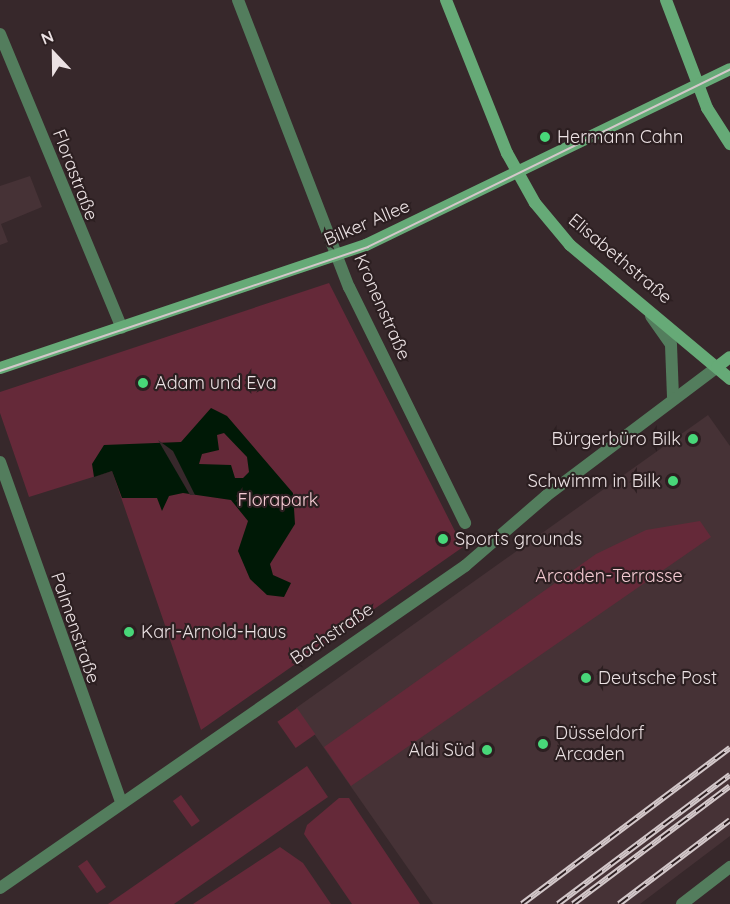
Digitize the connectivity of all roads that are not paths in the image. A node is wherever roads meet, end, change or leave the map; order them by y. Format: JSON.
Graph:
{"nodes":[{"id":1,"x":238,"y":0,"type":"edge"},
{"id":2,"x":446,"y":0,"type":"edge"},
{"id":3,"x":666,"y":0,"type":"edge"},
{"id":4,"x":0,"y":34,"type":"edge"},
{"id":5,"x":730,"y":69,"type":"edge"},
{"id":6,"x":699,"y":86,"type":"junction"},
{"id":7,"x":730,"y":144,"type":"edge"},
{"id":8,"x":516,"y":173,"type":"junction"},
{"id":9,"x":339,"y":256,"type":"junction"},
{"id":10,"x":638,"y":299,"type":"junction"},
{"id":11,"x":122,"y":328,"type":"junction"},
{"id":12,"x":730,"y":357,"type":"edge"},
{"id":13,"x":717,"y":367,"type":"junction"},
{"id":14,"x":0,"y":368,"type":"edge"},
{"id":15,"x":730,"y":379,"type":"edge"},
{"id":16,"x":674,"y":396,"type":"junction"},
{"id":17,"x":0,"y":462,"type":"edge"},
{"id":18,"x":465,"y":523,"type":"dead end"},
{"id":19,"x":121,"y":802,"type":"junction"},
{"id":20,"x":730,"y":867,"type":"edge"},
{"id":21,"x":0,"y":888,"type":"edge"},
{"id":22,"x":682,"y":904,"type":"edge"}],
"edges":[{"from":1,"to":9,"type":"street","name":"Kronenstraße"},
{"from":2,"to":8,"type":"street","name":"Elisabethstraße"},
{"from":3,"to":6,"type":"street"},
{"from":4,"to":11,"type":"street","name":"Florastraße"},
{"from":5,"to":6,"type":"street","name":"Bilker Allee"},
{"from":6,"to":7,"type":"street"},
{"from":6,"to":8,"type":"street","name":"Bilker Allee"},
{"from":8,"to":9,"type":"street","name":"Bilker Allee"},
{"from":8,"to":10,"type":"street","name":"Elisabethstraße"},
{"from":9,"to":11,"type":"street","name":"Bilker Allee"},
{"from":9,"to":18,"type":"street","name":"Kronenstraße"},
{"from":10,"to":13,"type":"street","name":"Elisabethstraße"},
{"from":10,"to":16,"type":"street"},
{"from":11,"to":14,"type":"street","name":"Bilker Allee"},
{"from":12,"to":13,"type":"street","name":"Bachstraße"},
{"from":13,"to":15,"type":"street","name":"Elisabethstraße"},
{"from":13,"to":16,"type":"street","name":"Bachstraße"},
{"from":16,"to":19,"type":"street","name":"Bachstraße"},
{"from":17,"to":19,"type":"street","name":"Palmenstraße"},
{"from":19,"to":21,"type":"street","name":"Bachstraße"},
{"from":20,"to":22,"type":"street"}]}
